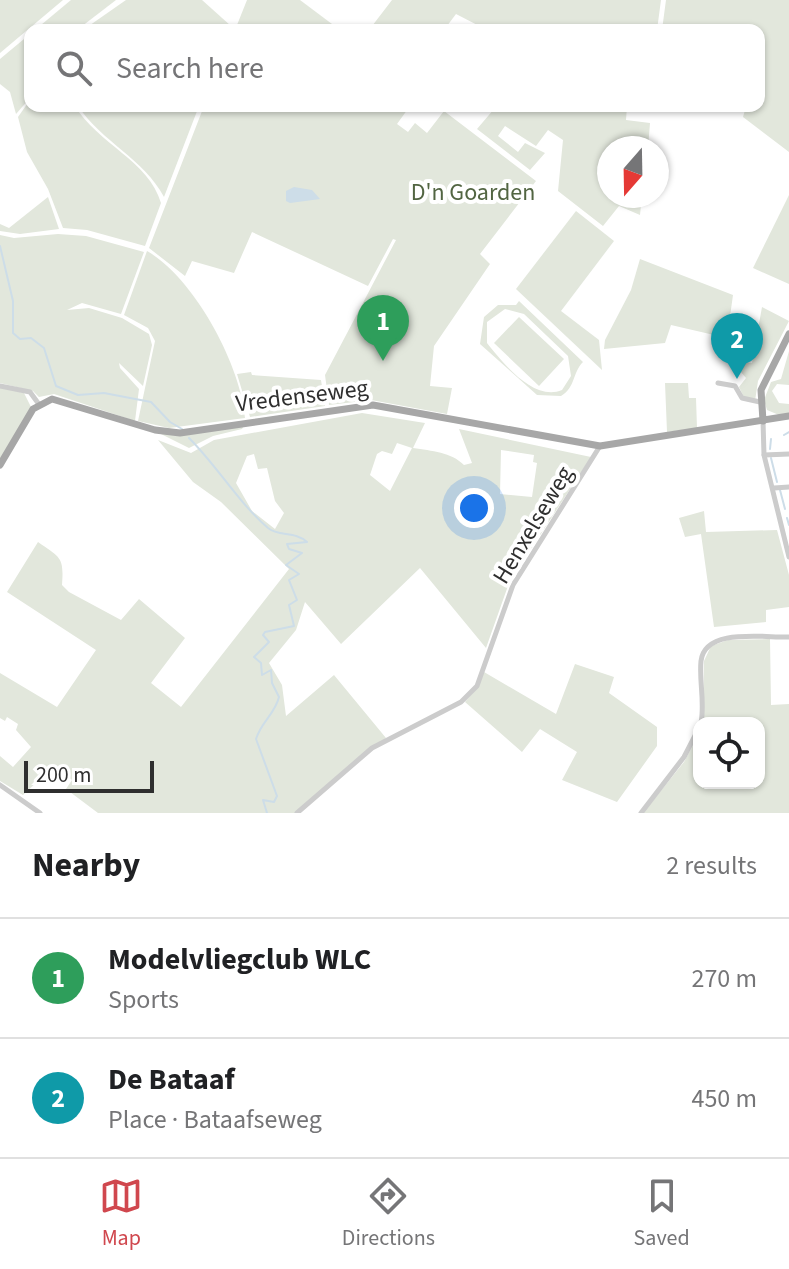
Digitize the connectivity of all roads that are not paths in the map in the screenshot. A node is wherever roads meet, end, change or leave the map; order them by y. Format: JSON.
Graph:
{"nodes":[{"id":1,"x":789,"y":334,"type":"edge"},
{"id":2,"x":718,"y":383,"type":"dead end"},
{"id":3,"x":0,"y":386,"type":"edge"},
{"id":4,"x":742,"y":398,"type":"junction"},
{"id":5,"x":760,"y":402,"type":"junction"},
{"id":6,"x":38,"y":403,"type":"junction"},
{"id":7,"x":746,"y":408,"type":"dead end"},
{"id":8,"x":789,"y":416,"type":"edge"},
{"id":9,"x":763,"y":421,"type":"junction"},
{"id":10,"x":600,"y":446,"type":"junction"},
{"id":11,"x":789,"y":454,"type":"edge"},
{"id":12,"x":764,"y":455,"type":"junction"},
{"id":13,"x":0,"y":465,"type":"edge"},
{"id":14,"x":789,"y":487,"type":"edge"},
{"id":15,"x":774,"y":488,"type":"junction"},
{"id":16,"x":787,"y":532,"type":"edge"},
{"id":17,"x":789,"y":557,"type":"edge"},
{"id":18,"x":789,"y":637,"type":"edge"},
{"id":19,"x":700,"y":717,"type":"edge"},
{"id":20,"x":693,"y":740,"type":"edge"},
{"id":21,"x":0,"y":785,"type":"edge"},
{"id":22,"x":40,"y":813,"type":"edge"},
{"id":23,"x":297,"y":813,"type":"edge"},
{"id":24,"x":641,"y":813,"type":"edge"}],
"edges":[{"from":1,"to":5,"type":"main road"},
{"from":2,"to":4,"type":"street"},
{"from":3,"to":6,"type":"street"},
{"from":4,"to":5,"type":"street"},
{"from":4,"to":7,"type":"street"},
{"from":5,"to":9,"type":"main road"},
{"from":6,"to":10,"type":"main road","name":"Vredenseweg"},
{"from":6,"to":13,"type":"main road"},
{"from":8,"to":9,"type":"main road","name":"Vredenseweg"},
{"from":9,"to":10,"type":"main road","name":"Vredenseweg"},
{"from":9,"to":12,"type":"street"},
{"from":10,"to":23,"type":"street","name":"Henxelseweg"},
{"from":11,"to":12,"type":"street"},
{"from":12,"to":15,"type":"street"},
{"from":14,"to":15,"type":"street"},
{"from":15,"to":16,"type":"street"},
{"from":16,"to":17,"type":"street"},
{"from":18,"to":19,"type":"street"},
{"from":20,"to":24,"type":"street"},
{"from":21,"to":22,"type":"street"}]}
